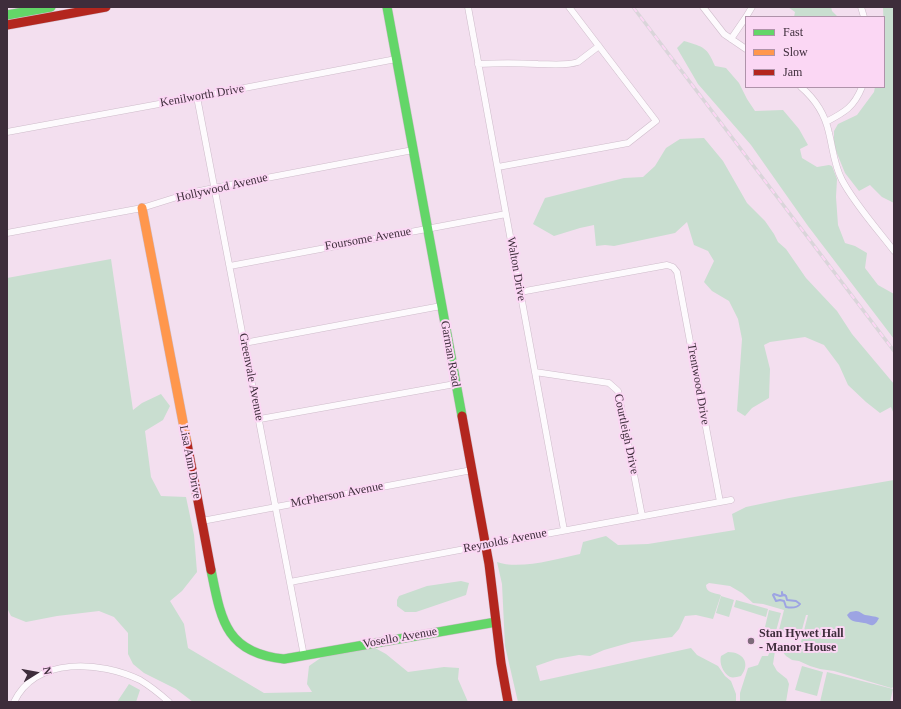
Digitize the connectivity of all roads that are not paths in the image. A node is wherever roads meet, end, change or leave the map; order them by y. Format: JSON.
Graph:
{"nodes":[{"id":1,"x":106,"y":7,"type":"edge"},
{"id":2,"x":387,"y":7,"type":"edge"},
{"id":3,"x":468,"y":7,"type":"edge"},
{"id":4,"x":570,"y":7,"type":"edge"},
{"id":5,"x":703,"y":7,"type":"edge"},
{"id":6,"x":752,"y":7,"type":"edge"},
{"id":7,"x":52,"y":10,"type":"edge"},
{"id":8,"x":7,"y":15,"type":"edge"},
{"id":9,"x":747,"y":16,"type":"edge"},
{"id":10,"x":745,"y":18,"type":"edge"},
{"id":11,"x":7,"y":25,"type":"edge"},
{"id":12,"x":731,"y":39,"type":"junction"},
{"id":13,"x":599,"y":46,"type":"junction"},
{"id":14,"x":745,"y":48,"type":"edge"},
{"id":15,"x":396,"y":59,"type":"junction"},
{"id":16,"x":478,"y":64,"type":"junction"},
{"id":17,"x":802,"y":88,"type":"edge"},
{"id":18,"x":862,"y":88,"type":"edge"},
{"id":19,"x":197,"y":97,"type":"junction"},
{"id":20,"x":826,"y":122,"type":"junction"},
{"id":21,"x":7,"y":132,"type":"edge"},
{"id":22,"x":413,"y":150,"type":"junction"},
{"id":23,"x":498,"y":167,"type":"junction"},
{"id":24,"x":214,"y":188,"type":"junction"},
{"id":25,"x":142,"y":208,"type":"junction"},
{"id":26,"x":506,"y":214,"type":"junction"},
{"id":27,"x":428,"y":228,"type":"junction"},
{"id":28,"x":7,"y":233,"type":"edge"},
{"id":29,"x":894,"y":251,"type":"edge"},
{"id":30,"x":230,"y":266,"type":"junction"},
{"id":31,"x":520,"y":292,"type":"junction"},
{"id":32,"x":442,"y":306,"type":"junction"},
{"id":33,"x":244,"y":342,"type":"junction"},
{"id":34,"x":535,"y":372,"type":"junction"},
{"id":35,"x":455,"y":384,"type":"junction"},
{"id":36,"x":260,"y":420,"type":"junction"},
{"id":37,"x":472,"y":470,"type":"junction"},
{"id":38,"x":730,"y":500,"type":"dead end"},
{"id":39,"x":720,"y":502,"type":"junction"},
{"id":40,"x":276,"y":507,"type":"junction"},
{"id":41,"x":642,"y":516,"type":"junction"},
{"id":42,"x":202,"y":521,"type":"junction"},
{"id":43,"x":564,"y":530,"type":"junction"},
{"id":44,"x":486,"y":544,"type":"junction"},
{"id":45,"x":290,"y":582,"type":"junction"},
{"id":46,"x":496,"y":622,"type":"junction"},
{"id":47,"x":304,"y":656,"type":"junction"},
{"id":48,"x":14,"y":702,"type":"edge"},
{"id":49,"x":169,"y":702,"type":"edge"},
{"id":50,"x":508,"y":702,"type":"edge"}],
"edges":[{"from":1,"to":7,"type":"street"},
{"from":2,"to":15,"type":"street","name":"Garman Road"},
{"from":3,"to":16,"type":"street","name":"Walton Drive"},
{"from":4,"to":13,"type":"street"},
{"from":5,"to":12,"type":"street"},
{"from":6,"to":9,"type":"street"},
{"from":7,"to":8,"type":"street"},
{"from":7,"to":11,"type":"street"},
{"from":10,"to":12,"type":"street"},
{"from":12,"to":14,"type":"street"},
{"from":13,"to":16,"type":"street"},
{"from":13,"to":23,"type":"street"},
{"from":15,"to":19,"type":"street","name":"Kenilworth Drive"},
{"from":15,"to":22,"type":"street","name":"Garman Road"},
{"from":16,"to":23,"type":"street","name":"Walton Drive"},
{"from":17,"to":20,"type":"street"},
{"from":18,"to":20,"type":"street"},
{"from":19,"to":21,"type":"street","name":"Kenilworth Drive"},
{"from":19,"to":24,"type":"street","name":"Greenvale Avenue"},
{"from":20,"to":29,"type":"street"},
{"from":22,"to":24,"type":"street","name":"Hollywood Avenue"},
{"from":22,"to":27,"type":"street","name":"Garman Road"},
{"from":23,"to":26,"type":"street","name":"Walton Drive"},
{"from":24,"to":25,"type":"street","name":"Hollywood Avenue"},
{"from":24,"to":30,"type":"street","name":"Greenvale Avenue"},
{"from":25,"to":28,"type":"street","name":"Hollywood Avenue"},
{"from":25,"to":42,"type":"street","name":"Lisa Ann Drive"},
{"from":26,"to":27,"type":"street","name":"Foursome Avenue"},
{"from":26,"to":31,"type":"street","name":"Walton Drive"},
{"from":27,"to":30,"type":"street","name":"Foursome Avenue"},
{"from":27,"to":32,"type":"street","name":"Garman Road"},
{"from":30,"to":33,"type":"street","name":"Greenvale Avenue"},
{"from":31,"to":34,"type":"street","name":"Walton Drive"},
{"from":31,"to":39,"type":"street","name":"Trentwood Drive"},
{"from":32,"to":33,"type":"street"},
{"from":32,"to":35,"type":"street","name":"Garman Road"},
{"from":33,"to":36,"type":"street","name":"Greenvale Avenue"},
{"from":34,"to":41,"type":"street","name":"Courtleigh Drive"},
{"from":34,"to":43,"type":"street","name":"Walton Drive"},
{"from":35,"to":36,"type":"street"},
{"from":35,"to":37,"type":"street","name":"Garman Road"},
{"from":36,"to":40,"type":"street","name":"Greenvale Avenue"},
{"from":37,"to":40,"type":"street","name":"McPherson Avenue"},
{"from":37,"to":44,"type":"street","name":"Garman Road"},
{"from":38,"to":39,"type":"street","name":"Reynolds Avenue"},
{"from":39,"to":41,"type":"street","name":"Reynolds Avenue"},
{"from":40,"to":42,"type":"street","name":"McPherson Avenue"},
{"from":40,"to":45,"type":"street","name":"Greenvale Avenue"},
{"from":41,"to":43,"type":"street","name":"Reynolds Avenue"},
{"from":42,"to":47,"type":"street","name":"Lisa Ann Drive"},
{"from":43,"to":44,"type":"street","name":"Reynolds Avenue"},
{"from":44,"to":45,"type":"street","name":"Reynolds Avenue"},
{"from":44,"to":46,"type":"street","name":"Garman Road"},
{"from":45,"to":47,"type":"street","name":"Greenvale Avenue"},
{"from":46,"to":47,"type":"street","name":"Vosello Avenue"},
{"from":46,"to":50,"type":"street","name":"Garman Road"},
{"from":48,"to":49,"type":"street"}]}
